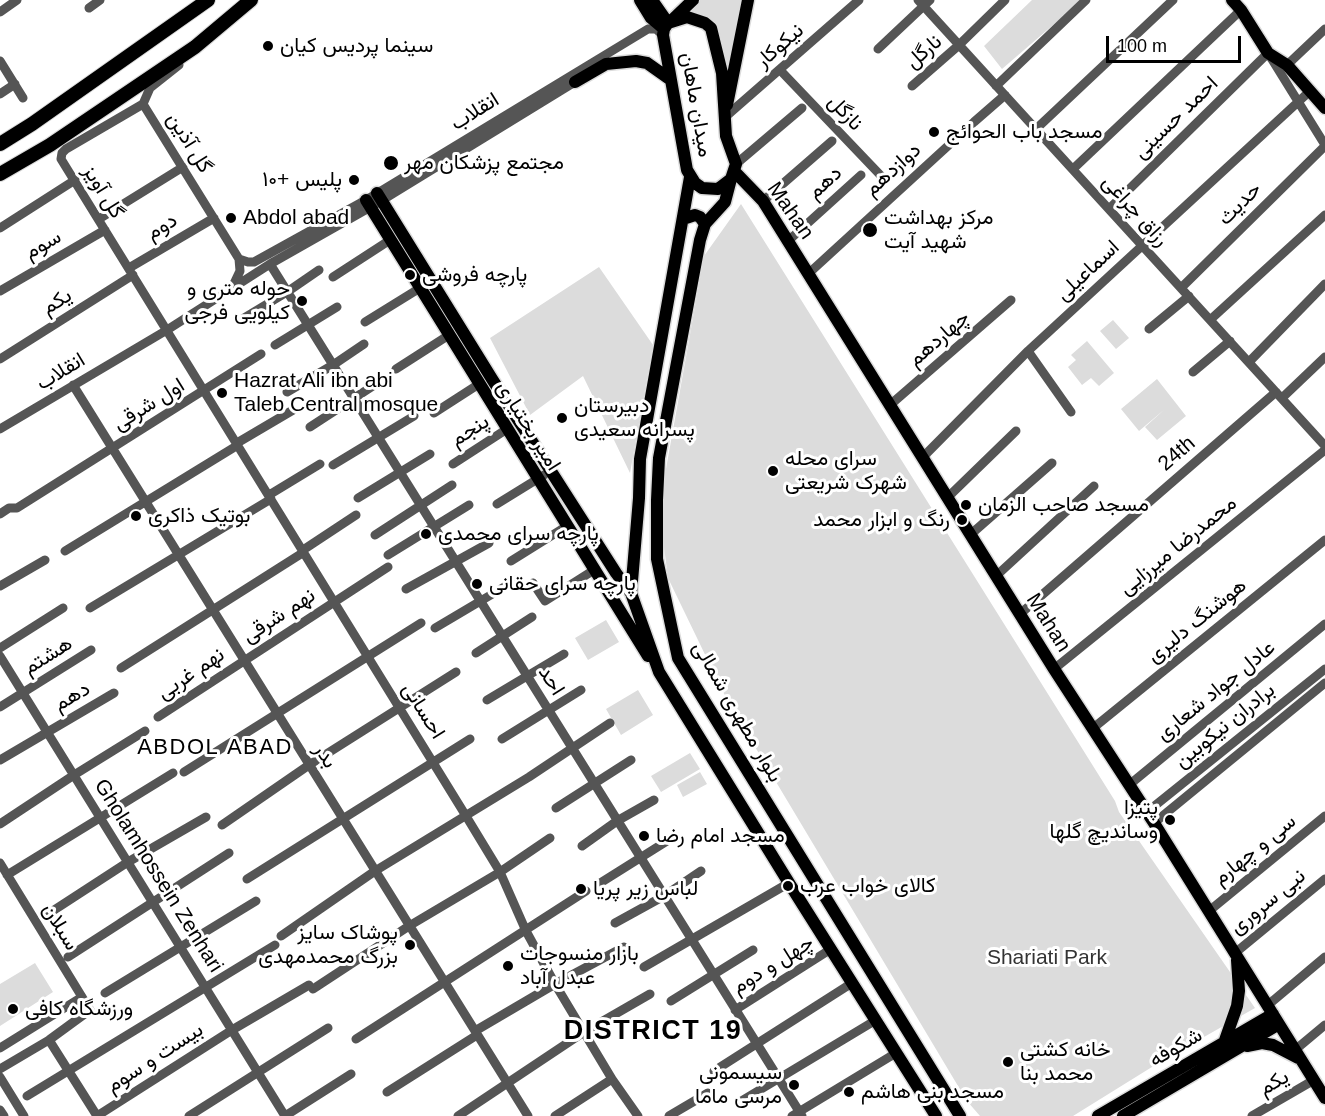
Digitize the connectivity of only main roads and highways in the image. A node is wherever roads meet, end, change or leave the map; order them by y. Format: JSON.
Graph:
{"nodes":[{"id":1,"x":208,"y":0,"type":"edge"},
{"id":2,"x":251,"y":0,"type":"edge"},
{"id":3,"x":640,"y":0,"type":"edge"},
{"id":4,"x":652,"y":0,"type":"edge"},
{"id":5,"x":693,"y":0,"type":"edge"},
{"id":6,"x":748,"y":0,"type":"edge"},
{"id":7,"x":1232,"y":0,"type":"edge"},
{"id":8,"x":667,"y":27,"type":"junction"},
{"id":9,"x":671,"y":80,"type":"junction"},
{"id":10,"x":575,"y":82,"type":"road end"},
{"id":11,"x":1325,"y":108,"type":"edge"},
{"id":12,"x":724,"y":118,"type":"junction"},
{"id":13,"x":0,"y":144,"type":"edge"},
{"id":14,"x":734,"y":172,"type":"junction"},
{"id":15,"x":0,"y":174,"type":"edge"},
{"id":16,"x":690,"y":177,"type":"junction"},
{"id":17,"x":379,"y":197,"type":"road end"},
{"id":18,"x":368,"y":204,"type":"road end"},
{"id":19,"x":683,"y":219,"type":"junction"},
{"id":20,"x":705,"y":224,"type":"junction"},
{"id":21,"x":465,"y":335,"type":"junction"},
{"id":22,"x":451,"y":339,"type":"junction"},
{"id":23,"x":631,"y":593,"type":"junction"},
{"id":24,"x":659,"y":672,"type":"junction"},
{"id":25,"x":1235,"y":953,"type":"junction"},
{"id":26,"x":1273,"y":1014,"type":"junction"},
{"id":27,"x":1228,"y":1047,"type":"junction"},
{"id":28,"x":1298,"y":1055,"type":"junction"},
{"id":29,"x":951,"y":1098,"type":"junction"},
{"id":30,"x":1325,"y":1098,"type":"edge"},
{"id":31,"x":936,"y":1116,"type":"edge"},
{"id":32,"x":960,"y":1116,"type":"edge"},
{"id":33,"x":968,"y":1116,"type":"edge"},
{"id":34,"x":1098,"y":1116,"type":"edge"},
{"id":35,"x":1123,"y":1116,"type":"edge"}],
"edges":[{"from":1,"to":13,"type":"highway"},
{"from":2,"to":15,"type":"highway"},
{"from":3,"to":8,"type":"main road"},
{"from":4,"to":8,"type":"main road"},
{"from":5,"to":8,"type":"main road"},
{"from":6,"to":12,"type":"main road"},
{"from":7,"to":11,"type":"main road"},
{"from":8,"to":9,"type":"main road","name":"میدان ماهان"},
{"from":8,"to":12,"type":"main road","name":"میدان ماهان"},
{"from":9,"to":10,"type":"main road"},
{"from":9,"to":16,"type":"main road","name":"میدان ماهان"},
{"from":12,"to":14,"type":"main road","name":"میدان ماهان"},
{"from":14,"to":16,"type":"main road","name":"میدان ماهان"},
{"from":14,"to":20,"type":"main road","name":"بلوار مطهری شمالی"},
{"from":14,"to":25,"type":"main road","name":"Mahan"},
{"from":16,"to":19,"type":"main road","name":"بلوار مطهری شمالی"},
{"from":17,"to":21,"type":"main road","name":"امیر بختیاری"},
{"from":18,"to":22,"type":"main road","name":"امیر بختیاری"},
{"from":19,"to":20,"type":"main road"},
{"from":19,"to":23,"type":"main road","name":"بلوار مطهری شمالی"},
{"from":20,"to":29,"type":"main road","name":"بلوار مطهری شمالی"},
{"from":21,"to":22,"type":"main road"},
{"from":21,"to":23,"type":"main road","name":"امیر بختیاری"},
{"from":22,"to":24,"type":"main road","name":"امیر بختیاری"},
{"from":23,"to":24,"type":"main road","name":"بلوار مطهری شمالی"},
{"from":24,"to":31,"type":"main road","name":"بلوار مطهری شمالی"},
{"from":25,"to":26,"type":"main road","name":"Mahan"},
{"from":25,"to":27,"type":"main road"},
{"from":26,"to":27,"type":"main road","name":"شکوفه"},
{"from":26,"to":28,"type":"main road","name":"Mahan"},
{"from":27,"to":28,"type":"main road"},
{"from":27,"to":34,"type":"main road","name":"شکوفه"},
{"from":27,"to":35,"type":"main road","name":"شکوفه"},
{"from":28,"to":30,"type":"main road","name":"Mahan"},
{"from":29,"to":32,"type":"main road","name":"بلوار مطهری شمالی"},
{"from":29,"to":33,"type":"main road"}]}
